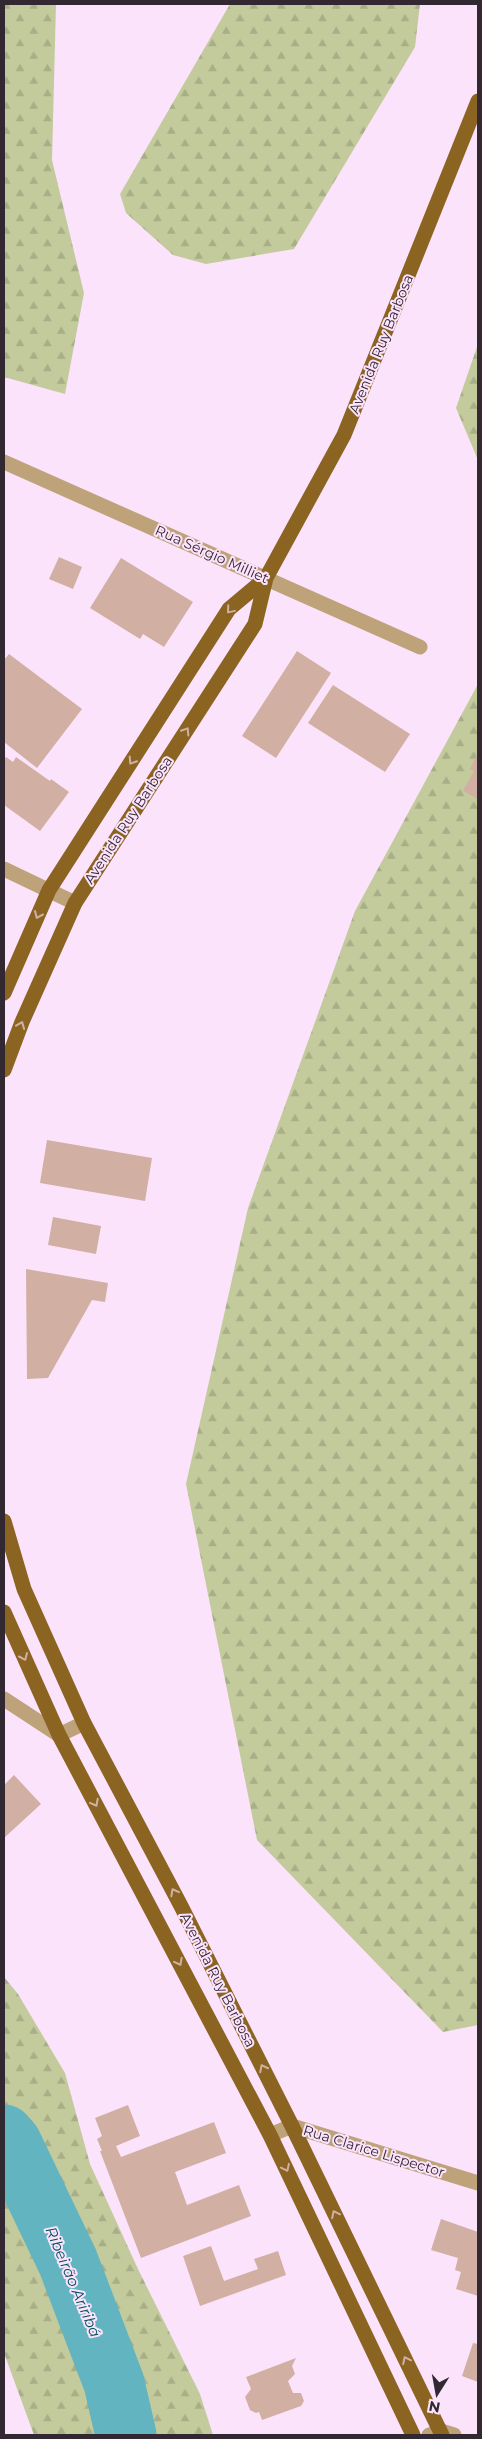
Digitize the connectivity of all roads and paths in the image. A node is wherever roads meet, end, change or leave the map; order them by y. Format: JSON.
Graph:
{"nodes":[{"id":1,"x":478,"y":101,"type":"edge"},
{"id":2,"x":4,"y":462,"type":"edge"},
{"id":3,"x":266,"y":578,"type":"junction"},
{"id":4,"x":420,"y":647,"type":"dead end"},
{"id":5,"x":4,"y":869,"type":"edge"},
{"id":6,"x":50,"y":890,"type":"junction"},
{"id":7,"x":75,"y":903,"type":"junction"},
{"id":8,"x":4,"y":993,"type":"edge"},
{"id":9,"x":4,"y":1070,"type":"edge"},
{"id":10,"x":4,"y":1521,"type":"edge"},
{"id":11,"x":4,"y":1612,"type":"edge"},
{"id":12,"x":4,"y":1699,"type":"edge"},
{"id":13,"x":84,"y":1723,"type":"junction"},
{"id":14,"x":59,"y":1734,"type":"junction"},
{"id":15,"x":292,"y":2126,"type":"junction"},
{"id":16,"x":270,"y":2135,"type":"junction"},
{"id":17,"x":478,"y":2183,"type":"edge"},
{"id":18,"x":441,"y":2434,"type":"edge"},
{"id":19,"x":413,"y":2435,"type":"edge"}],
"edges":[{"from":1,"to":3,"type":"main road","name":"Avenida Ruy Barbosa"},
{"from":2,"to":3,"type":"street","name":"Rua Sérgio Milliet"},
{"from":3,"to":4,"type":"street","name":"Rua Sérgio Milliet"},
{"from":3,"to":6,"type":"main road","name":"Avenida Ruy Barbosa","one_way":true},
{"from":7,"to":3,"type":"main road","name":"Avenida Ruy Barbosa","one_way":true},
{"from":5,"to":6,"type":"street"},
{"from":6,"to":7,"type":"street"},
{"from":6,"to":8,"type":"main road","name":"Avenida Ruy Barbosa","one_way":true},
{"from":9,"to":7,"type":"main road","name":"Avenida Ruy Barbosa","one_way":true},
{"from":10,"to":13,"type":"main road","name":"Avenida Ruy Barbosa"},
{"from":11,"to":14,"type":"main road","name":"Avenida Ruy Barbosa","one_way":true},
{"from":12,"to":14,"type":"street"},
{"from":13,"to":14,"type":"street"},
{"from":15,"to":13,"type":"main road","name":"Avenida Ruy Barbosa","one_way":true},
{"from":14,"to":16,"type":"main road","name":"Avenida Ruy Barbosa","one_way":true},
{"from":15,"to":16,"type":"street","name":"Rua Clarice Lispector"},
{"from":15,"to":17,"type":"street","name":"Rua Clarice Lispector"},
{"from":18,"to":15,"type":"main road","name":"Avenida Ruy Barbosa","one_way":true},
{"from":16,"to":19,"type":"main road","name":"Avenida Ruy Barbosa","one_way":true}]}
